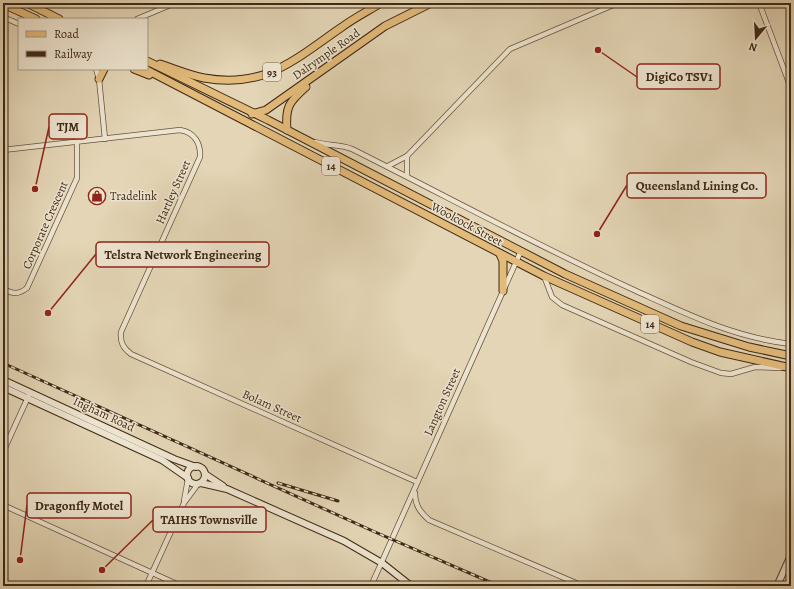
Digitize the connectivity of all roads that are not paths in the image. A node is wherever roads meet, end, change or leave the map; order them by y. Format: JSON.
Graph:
{"nodes":[{"id":1,"x":27,"y":3,"type":"edge"},
{"id":2,"x":174,"y":3,"type":"edge"},
{"id":3,"x":381,"y":3,"type":"edge"},
{"id":4,"x":431,"y":3,"type":"edge"},
{"id":5,"x":618,"y":3,"type":"edge"},
{"id":6,"x":758,"y":3,"type":"edge"},
{"id":7,"x":3,"y":4,"type":"edge"},
{"id":8,"x":3,"y":17,"type":"edge"},
{"id":9,"x":34,"y":18,"type":"edge"},
{"id":10,"x":57,"y":18,"type":"edge"},
{"id":11,"x":139,"y":18,"type":"edge"},
{"id":12,"x":18,"y":24,"type":"edge"},
{"id":13,"x":338,"y":59,"type":"junction"},
{"id":14,"x":148,"y":60,"type":"edge"},
{"id":15,"x":148,"y":61,"type":"edge"},
{"id":16,"x":96,"y":70,"type":"edge"},
{"id":17,"x":104,"y":70,"type":"edge"},
{"id":18,"x":137,"y":70,"type":"edge"},
{"id":19,"x":147,"y":70,"type":"edge"},
{"id":20,"x":99,"y":79,"type":"junction"},
{"id":21,"x":175,"y":85,"type":"junction"},
{"id":22,"x":791,"y":88,"type":"edge"},
{"id":23,"x":236,"y":105,"type":"junction"},
{"id":24,"x":254,"y":114,"type":"junction"},
{"id":25,"x":233,"y":115,"type":"junction"},
{"id":26,"x":287,"y":130,"type":"junction"},
{"id":27,"x":298,"y":136,"type":"junction"},
{"id":28,"x":105,"y":139,"type":"junction"},
{"id":29,"x":77,"y":142,"type":"junction"},
{"id":30,"x":3,"y":150,"type":"edge"},
{"id":31,"x":407,"y":156,"type":"junction"},
{"id":32,"x":388,"y":166,"type":"junction"},
{"id":33,"x":407,"y":176,"type":"junction"},
{"id":34,"x":521,"y":251,"type":"junction"},
{"id":35,"x":500,"y":254,"type":"junction"},
{"id":36,"x":516,"y":262,"type":"junction"},
{"id":37,"x":544,"y":276,"type":"junction"},
{"id":38,"x":3,"y":289,"type":"edge"},
{"id":39,"x":503,"y":291,"type":"junction"},
{"id":40,"x":122,"y":344,"type":"joint"},
{"id":41,"x":791,"y":344,"type":"edge"},
{"id":42,"x":791,"y":356,"type":"edge"},
{"id":43,"x":790,"y":368,"type":"edge"},
{"id":44,"x":3,"y":380,"type":"edge"},
{"id":45,"x":3,"y":387,"type":"edge"},
{"id":46,"x":29,"y":395,"type":"junction"},
{"id":47,"x":3,"y":452,"type":"edge"},
{"id":48,"x":196,"y":467,"type":"junction"},
{"id":49,"x":205,"y":474,"type":"junction"},
{"id":50,"x":188,"y":478,"type":"junction"},
{"id":51,"x":417,"y":482,"type":"junction"},
{"id":52,"x":200,"y":483,"type":"junction"},
{"id":53,"x":227,"y":489,"type":"junction"},
{"id":54,"x":415,"y":491,"type":"junction"},
{"id":55,"x":184,"y":503,"type":"junction"},
{"id":56,"x":3,"y":505,"type":"edge"},
{"id":57,"x":791,"y":555,"type":"edge"},
{"id":58,"x":382,"y":562,"type":"junction"},
{"id":59,"x":152,"y":573,"type":"junction"},
{"id":60,"x":146,"y":586,"type":"edge"},
{"id":61,"x":181,"y":586,"type":"edge"},
{"id":62,"x":371,"y":586,"type":"edge"},
{"id":63,"x":411,"y":586,"type":"edge"},
{"id":64,"x":583,"y":586,"type":"edge"},
{"id":65,"x":777,"y":586,"type":"edge"}],
"edges":[{"from":1,"to":10,"type":"main road"},
{"from":2,"to":11,"type":"street"},
{"from":3,"to":14,"type":"main road","name":"Dalrymple Road","number":"93"},
{"from":4,"to":13,"type":"main road","name":"Dalrymple Road","number":"93"},
{"from":5,"to":31,"type":"street"},
{"from":6,"to":22,"type":"street"},
{"from":7,"to":9,"type":"main road"},
{"from":8,"to":12,"type":"street"},
{"from":13,"to":24,"type":"main road","name":"Dalrymple Road","number":"93"},
{"from":13,"to":26,"type":"main road"},
{"from":15,"to":23,"type":"main road","name":"Woolcock Street","number":"14"},
{"from":16,"to":20,"type":"street"},
{"from":17,"to":20,"type":"main road"},
{"from":18,"to":21,"type":"main road"},
{"from":19,"to":21,"type":"main road","name":"Woolcock Street","number":"14"},
{"from":20,"to":28,"type":"street"},
{"from":21,"to":25,"type":"main road","name":"Woolcock Street","number":"14"},
{"from":23,"to":24,"type":"main road","name":"Woolcock Street","number":"14"},
{"from":23,"to":25,"type":"main road"},
{"from":24,"to":25,"type":"main road","name":"Dalrymple Road","number":"93"},
{"from":24,"to":26,"type":"main road","name":"Woolcock Street","number":"14"},
{"from":25,"to":35,"type":"main road","name":"Woolcock Street","number":"14"},
{"from":26,"to":27,"type":"main road","name":"Woolcock Street","number":"14"},
{"from":27,"to":32,"type":"street"},
{"from":27,"to":34,"type":"main road","name":"Woolcock Street","number":"14"},
{"from":28,"to":29,"type":"street"},
{"from":28,"to":40,"type":"street","name":"Hartley Street"},
{"from":29,"to":30,"type":"street"},
{"from":29,"to":38,"type":"street","name":"Corporate Crescent"},
{"from":31,"to":32,"type":"street"},
{"from":31,"to":33,"type":"street"},
{"from":32,"to":33,"type":"street"},
{"from":33,"to":41,"type":"street"},
{"from":34,"to":36,"type":"street","name":"Langton Street"},
{"from":34,"to":42,"type":"main road","name":"Woolcock Street","number":"14"},
{"from":35,"to":36,"type":"main road","name":"Woolcock Street","number":"14"},
{"from":35,"to":39,"type":"main road"},
{"from":36,"to":37,"type":"main road","name":"Woolcock Street","number":"14"},
{"from":36,"to":39,"type":"street","name":"Langton Street"},
{"from":37,"to":43,"type":"main road","name":"Woolcock Street","number":"14"},
{"from":37,"to":43,"type":"street"},
{"from":39,"to":51,"type":"street","name":"Langton Street"},
{"from":40,"to":51,"type":"street","name":"Bolam Street"},
{"from":44,"to":46,"type":"main road","name":"Ingham Road"},
{"from":45,"to":46,"type":"main road","name":"Ingham Road"},
{"from":46,"to":47,"type":"street"},
{"from":46,"to":48,"type":"main road","name":"Ingham Road"},
{"from":46,"to":50,"type":"main road","name":"Ingham Road"},
{"from":48,"to":49,"type":"main road"},
{"from":48,"to":50,"type":"main road"},
{"from":49,"to":52,"type":"main road"},
{"from":49,"to":53,"type":"main road"},
{"from":50,"to":52,"type":"main road"},
{"from":50,"to":55,"type":"street"},
{"from":51,"to":54,"type":"street","name":"Langton Street"},
{"from":52,"to":53,"type":"main road"},
{"from":52,"to":55,"type":"street"},
{"from":53,"to":58,"type":"main road"},
{"from":54,"to":58,"type":"street","name":"Langton Street"},
{"from":54,"to":64,"type":"street"},
{"from":55,"to":59,"type":"street"},
{"from":56,"to":59,"type":"street"},
{"from":57,"to":65,"type":"street"},
{"from":58,"to":62,"type":"street","name":"Langton Street"},
{"from":58,"to":63,"type":"main road"},
{"from":59,"to":60,"type":"street"},
{"from":59,"to":61,"type":"street"}]}
